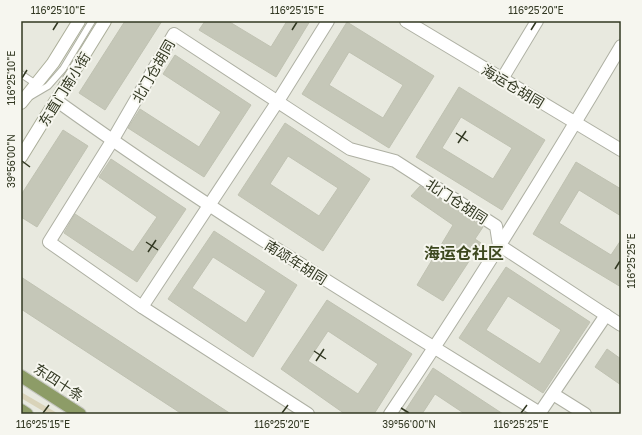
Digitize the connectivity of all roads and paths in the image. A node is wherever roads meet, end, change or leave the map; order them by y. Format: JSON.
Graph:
{"nodes":[{"id":1,"x":79,"y":21,"type":"edge"},
{"id":2,"x":92,"y":21,"type":"edge"},
{"id":3,"x":105,"y":21,"type":"edge"},
{"id":4,"x":328,"y":21,"type":"edge"},
{"id":5,"x":406,"y":21,"type":"edge"},
{"id":6,"x":536,"y":21,"type":"edge"},
{"id":7,"x":621,"y":46,"type":"edge"},
{"id":8,"x":21,"y":74,"type":"edge"},
{"id":9,"x":502,"y":79,"type":"junction"},
{"id":10,"x":36,"y":84,"type":"junction"},
{"id":11,"x":278,"y":101,"type":"junction"},
{"id":12,"x":22,"y":102,"type":"edge"},
{"id":13,"x":57,"y":102,"type":"junction"},
{"id":14,"x":576,"y":123,"type":"junction"},
{"id":15,"x":112,"y":141,"type":"junction"},
{"id":16,"x":621,"y":150,"type":"edge"},
{"id":17,"x":21,"y":157,"type":"edge"},
{"id":18,"x":208,"y":205,"type":"junction"},
{"id":19,"x":499,"y":245,"type":"junction"},
{"id":20,"x":142,"y":307,"type":"junction"},
{"id":21,"x":606,"y":316,"type":"junction"},
{"id":22,"x":621,"y":325,"type":"edge"},
{"id":23,"x":435,"y":348,"type":"junction"},
{"id":24,"x":21,"y":376,"type":"edge"},
{"id":25,"x":552,"y":394,"type":"junction"},
{"id":26,"x":21,"y":410,"type":"edge"},
{"id":27,"x":293,"y":410,"type":"edge"},
{"id":28,"x":27,"y":414,"type":"edge"},
{"id":29,"x":80,"y":414,"type":"edge"},
{"id":30,"x":308,"y":414,"type":"edge"},
{"id":31,"x":390,"y":414,"type":"edge"},
{"id":32,"x":540,"y":414,"type":"edge"},
{"id":33,"x":585,"y":414,"type":"edge"}],
"edges":[{"from":1,"to":10,"type":"street","name":"东直门南小街"},
{"from":2,"to":12,"type":"lane"},
{"from":3,"to":13,"type":"street","name":"东直门南小街"},
{"from":4,"to":11,"type":"street"},
{"from":5,"to":9,"type":"street","name":"海运仓胡同"},
{"from":6,"to":9,"type":"street"},
{"from":7,"to":14,"type":"street"},
{"from":8,"to":10,"type":"lane"},
{"from":9,"to":14,"type":"street","name":"海运仓胡同"},
{"from":10,"to":12,"type":"street","name":"东直门南小街"},
{"from":11,"to":15,"type":"street","name":"北门仓胡同"},
{"from":11,"to":18,"type":"street"},
{"from":11,"to":19,"type":"street","name":"北门仓胡同"},
{"from":13,"to":15,"type":"street","name":"南颂年胡同"},
{"from":13,"to":17,"type":"street","name":"东直门南小街"},
{"from":14,"to":16,"type":"street","name":"海运仓胡同"},
{"from":14,"to":19,"type":"street"},
{"from":15,"to":18,"type":"street","name":"南颂年胡同"},
{"from":15,"to":20,"type":"street","name":"北门仓胡同"},
{"from":18,"to":20,"type":"street"},
{"from":18,"to":23,"type":"street","name":"南颂年胡同"},
{"from":19,"to":21,"type":"street"},
{"from":19,"to":23,"type":"street"},
{"from":20,"to":27,"type":"street","name":"北门仓胡同"},
{"from":21,"to":22,"type":"street"},
{"from":21,"to":25,"type":"street"},
{"from":23,"to":31,"type":"street"},
{"from":23,"to":32,"type":"street","name":"南颂年胡同"},
{"from":24,"to":29,"type":"main road","name":"东四十条"},
{"from":25,"to":32,"type":"street"},
{"from":25,"to":33,"type":"street"},
{"from":26,"to":28,"type":"main road"},
{"from":27,"to":30,"type":"street","name":"北门仓胡同"}]}
